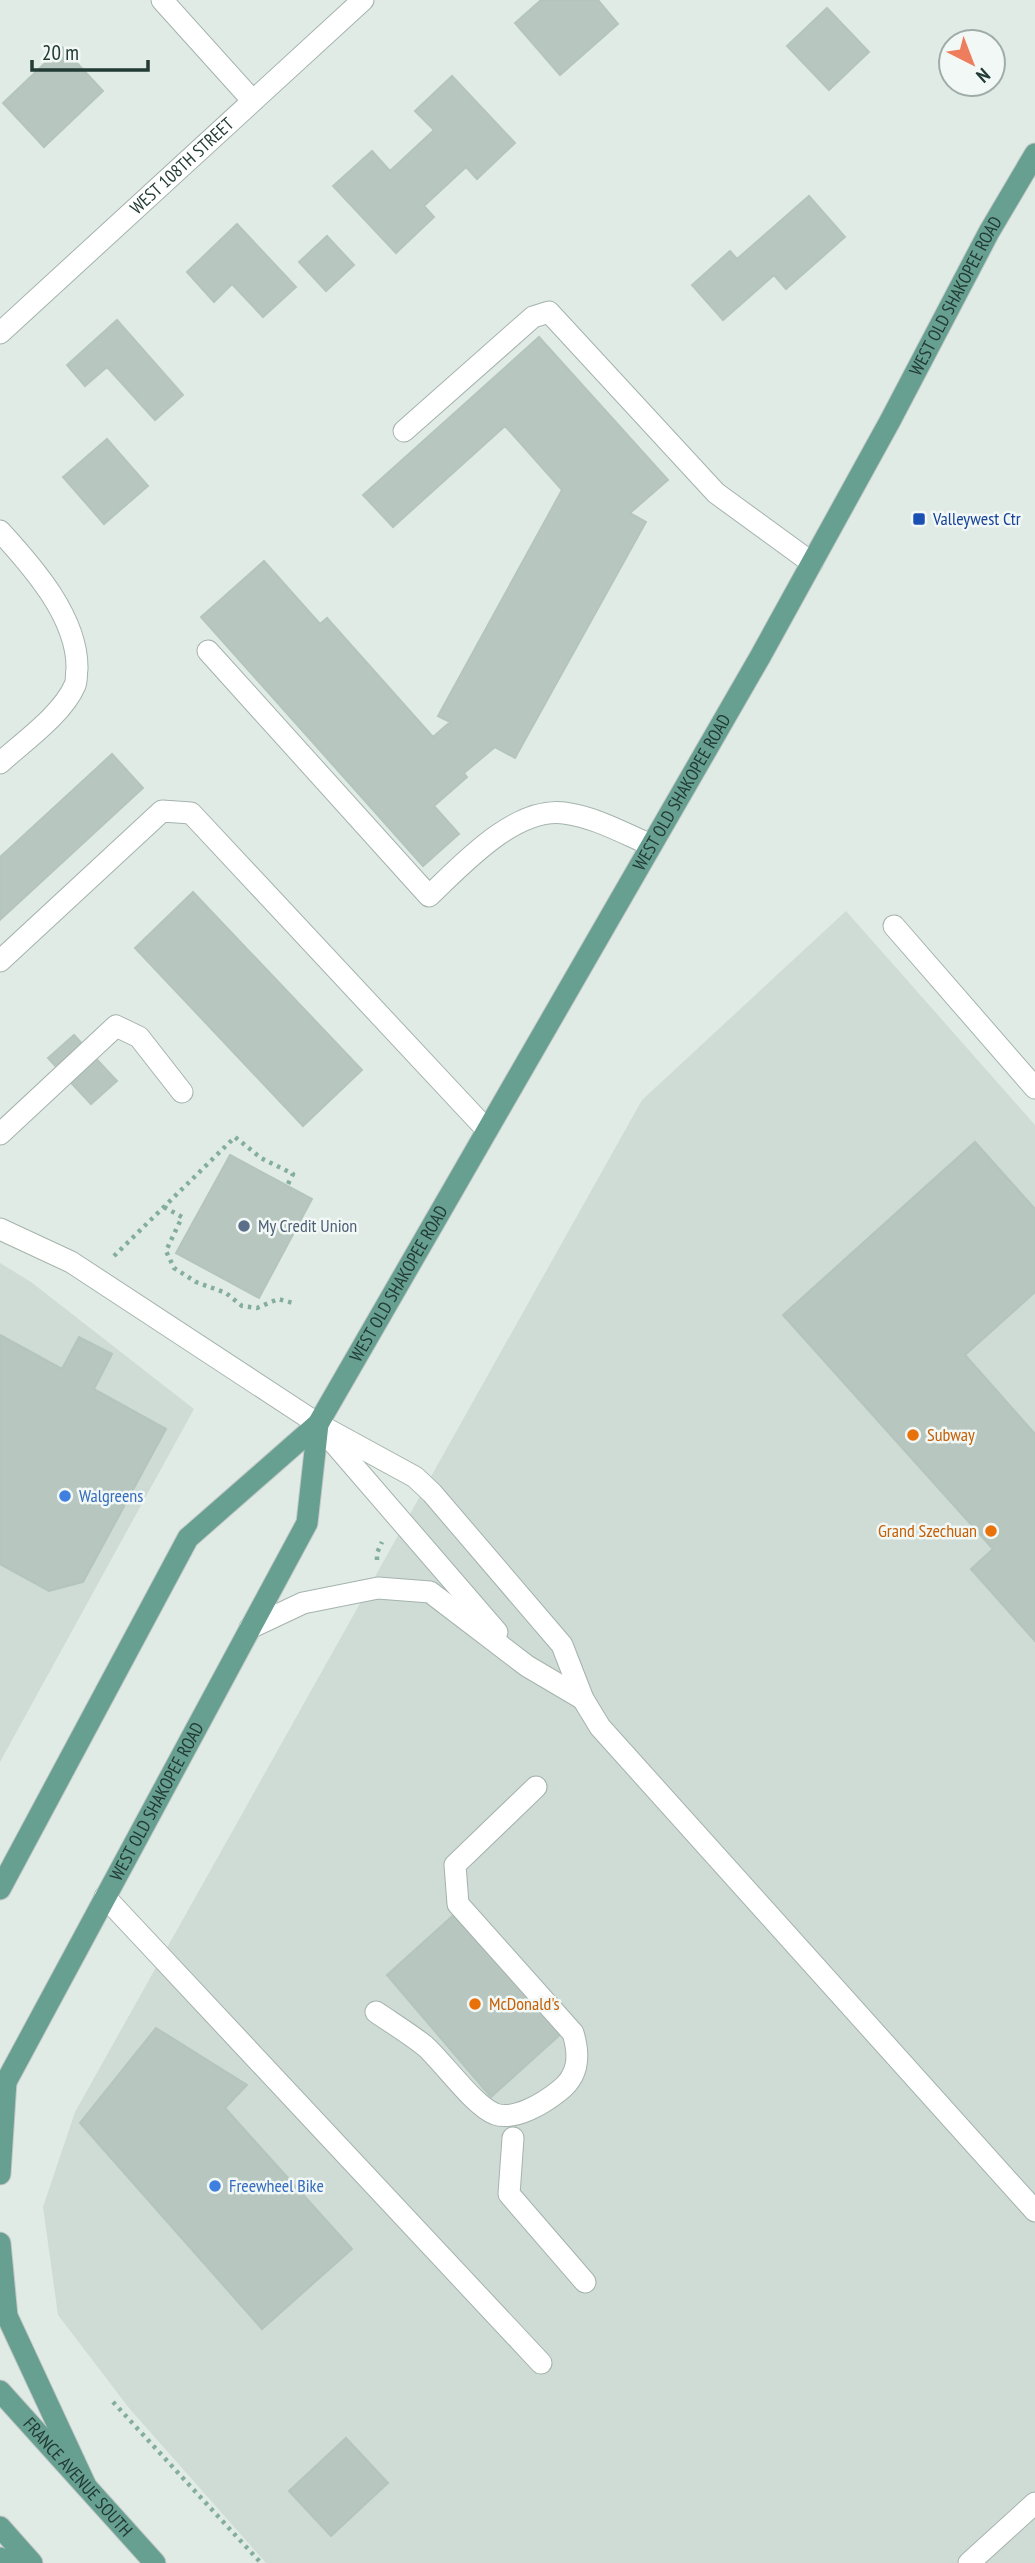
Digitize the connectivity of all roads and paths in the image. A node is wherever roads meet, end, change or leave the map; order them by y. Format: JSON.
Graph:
{"nodes":[{"id":1,"x":162,"y":0,"type":"edge"},
{"id":2,"x":363,"y":0,"type":"edge"},
{"id":3,"x":253,"y":101,"type":"junction"},
{"id":4,"x":1033,"y":160,"type":"edge"},
{"id":5,"x":0,"y":333,"type":"edge"},
{"id":6,"x":404,"y":431,"type":"dead end"},
{"id":7,"x":0,"y":531,"type":"edge"},
{"id":8,"x":812,"y":563,"type":"junction"},
{"id":9,"x":208,"y":651,"type":"dead end"},
{"id":10,"x":0,"y":763,"type":"edge"},
{"id":11,"x":651,"y":845,"type":"junction"},
{"id":12,"x":894,"y":926,"type":"dead end"},
{"id":13,"x":0,"y":961,"type":"edge"},
{"id":14,"x":1035,"y":1088,"type":"edge"},
{"id":15,"x":182,"y":1092,"type":"dead end"},
{"id":16,"x":487,"y":1130,"type":"junction"},
{"id":17,"x":0,"y":1134,"type":"edge"},
{"id":18,"x":287,"y":1186,"type":"dead end"},
{"id":19,"x":164,"y":1207,"type":"junction"},
{"id":20,"x":0,"y":1229,"type":"edge"},
{"id":21,"x":93,"y":1276,"type":"junction"},
{"id":22,"x":293,"y":1303,"type":"dead end"},
{"id":23,"x":318,"y":1424,"type":"junction"},
{"id":24,"x":387,"y":1532,"type":"dead end"},
{"id":25,"x":378,"y":1567,"type":"dead end"},
{"id":26,"x":250,"y":1628,"type":"junction"},
{"id":27,"x":527,"y":1666,"type":"junction"},
{"id":28,"x":583,"y":1699,"type":"junction"},
{"id":29,"x":536,"y":1787,"type":"dead end"},
{"id":30,"x":0,"y":1889,"type":"edge"},
{"id":31,"x":105,"y":1897,"type":"junction"},
{"id":32,"x":376,"y":2012,"type":"dead end"},
{"id":33,"x":3,"y":2087,"type":"edge"},
{"id":34,"x":513,"y":2138,"type":"dead end"},
{"id":35,"x":0,"y":2174,"type":"edge"},
{"id":36,"x":1035,"y":2211,"type":"edge"},
{"id":37,"x":0,"y":2243,"type":"edge"},
{"id":38,"x":586,"y":2282,"type":"dead end"},
{"id":39,"x":541,"y":2363,"type":"dead end"},
{"id":40,"x":0,"y":2391,"type":"edge"},
{"id":41,"x":113,"y":2402,"type":"dead end"},
{"id":42,"x":86,"y":2486,"type":"junction"},
{"id":43,"x":1035,"y":2503,"type":"edge"},
{"id":44,"x":0,"y":2526,"type":"edge"},
{"id":45,"x":0,"y":2558,"type":"edge"},
{"id":46,"x":9,"y":2563,"type":"edge"},
{"id":47,"x":32,"y":2563,"type":"edge"},
{"id":48,"x":155,"y":2563,"type":"edge"},
{"id":49,"x":261,"y":2563,"type":"edge"},
{"id":50,"x":969,"y":2563,"type":"edge"}],
"edges":[{"from":1,"to":3,"type":"street"},
{"from":2,"to":3,"type":"street","name":"WEST 108TH STREET"},
{"from":3,"to":5,"type":"street","name":"WEST 108TH STREET"},
{"from":4,"to":8,"type":"main road","name":"WEST OLD SHAKOPEE ROAD"},
{"from":6,"to":8,"type":"street"},
{"from":7,"to":10,"type":"street"},
{"from":8,"to":11,"type":"main road","name":"WEST OLD SHAKOPEE ROAD"},
{"from":9,"to":11,"type":"street"},
{"from":11,"to":16,"type":"main road","name":"WEST OLD SHAKOPEE ROAD"},
{"from":12,"to":14,"type":"street"},
{"from":13,"to":16,"type":"street"},
{"from":15,"to":17,"type":"street"},
{"from":16,"to":23,"type":"main road","name":"WEST OLD SHAKOPEE ROAD"},
{"from":18,"to":19,"type":"path"},
{"from":19,"to":21,"type":"path"},
{"from":19,"to":22,"type":"path"},
{"from":20,"to":21,"type":"street"},
{"from":21,"to":23,"type":"street"},
{"from":23,"to":26,"type":"main road","name":"WEST OLD SHAKOPEE ROAD"},
{"from":23,"to":27,"type":"street"},
{"from":23,"to":28,"type":"street"},
{"from":23,"to":30,"type":"main road","name":"WEST OLD SHAKOPEE ROAD"},
{"from":24,"to":25,"type":"path"},
{"from":26,"to":27,"type":"street"},
{"from":26,"to":31,"type":"main road","name":"WEST OLD SHAKOPEE ROAD"},
{"from":27,"to":28,"type":"street"},
{"from":28,"to":36,"type":"street"},
{"from":29,"to":32,"type":"street"},
{"from":31,"to":33,"type":"main road","name":"WEST OLD SHAKOPEE ROAD"},
{"from":31,"to":39,"type":"street"},
{"from":33,"to":35,"type":"main road"},
{"from":34,"to":38,"type":"street"},
{"from":37,"to":42,"type":"main road"},
{"from":40,"to":42,"type":"main road","name":"FRANCE AVENUE SOUTH"},
{"from":41,"to":49,"type":"path"},
{"from":42,"to":48,"type":"main road","name":"FRANCE AVENUE SOUTH"},
{"from":43,"to":50,"type":"street"},
{"from":44,"to":47,"type":"main road"},
{"from":45,"to":46,"type":"main road"}]}
